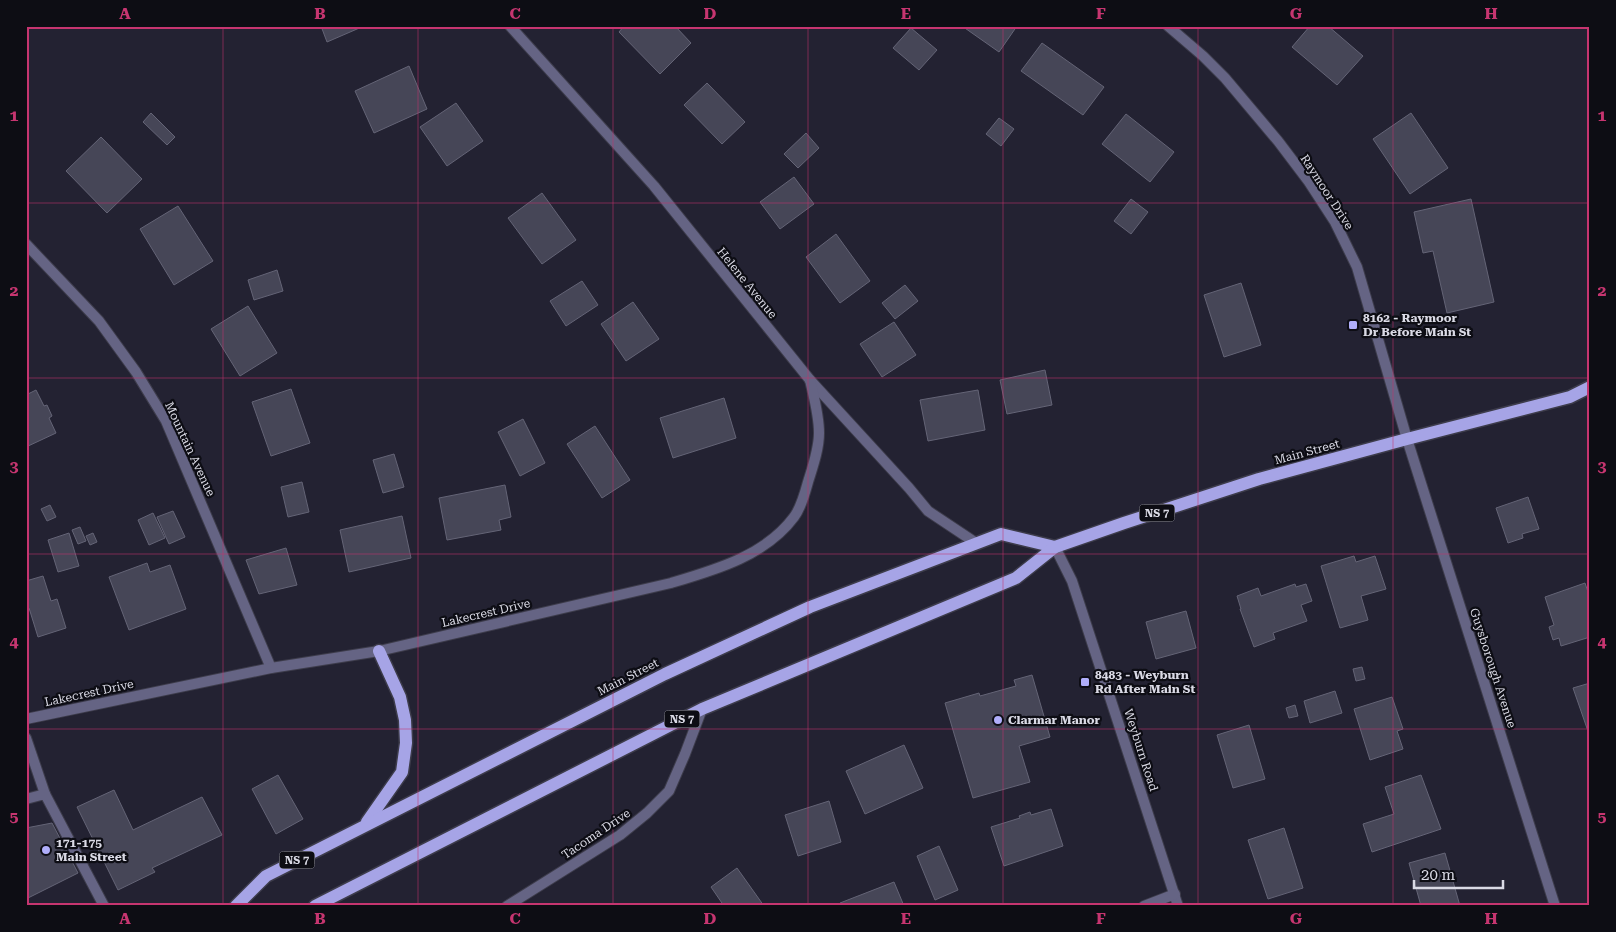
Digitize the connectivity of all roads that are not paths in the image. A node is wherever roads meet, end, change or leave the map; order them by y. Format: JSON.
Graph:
{"nodes":[{"id":1,"x":510,"y":26,"type":"edge"},
{"id":2,"x":1168,"y":26,"type":"edge"},
{"id":3,"x":26,"y":244,"type":"edge"},
{"id":4,"x":810,"y":380,"type":"junction"},
{"id":5,"x":1590,"y":387,"type":"edge"},
{"id":6,"x":1570,"y":397,"type":"junction"},
{"id":7,"x":1590,"y":397,"type":"edge"},
{"id":8,"x":1407,"y":439,"type":"junction"},
{"id":9,"x":976,"y":543,"type":"junction"},
{"id":10,"x":1055,"y":547,"type":"junction"},
{"id":11,"x":379,"y":651,"type":"junction"},
{"id":12,"x":271,"y":668,"type":"junction"},
{"id":13,"x":702,"y":709,"type":"junction"},
{"id":14,"x":26,"y":719,"type":"edge"},
{"id":15,"x":26,"y":738,"type":"edge"},
{"id":16,"x":45,"y":794,"type":"junction"},
{"id":17,"x":26,"y":799,"type":"edge"},
{"id":18,"x":366,"y":824,"type":"junction"},
{"id":19,"x":1174,"y":894,"type":"junction"},
{"id":20,"x":100,"y":905,"type":"edge"},
{"id":21,"x":236,"y":906,"type":"edge"},
{"id":22,"x":315,"y":906,"type":"edge"},
{"id":23,"x":507,"y":906,"type":"edge"},
{"id":24,"x":1144,"y":906,"type":"edge"},
{"id":25,"x":1178,"y":906,"type":"edge"},
{"id":26,"x":1554,"y":906,"type":"edge"}],
"edges":[{"from":1,"to":4,"type":"street","name":"Helene Avenue"},
{"from":2,"to":8,"type":"street","name":"Raymoor Drive"},
{"from":3,"to":12,"type":"street","name":"Mountain Avenue"},
{"from":4,"to":9,"type":"street","name":"Helene Avenue"},
{"from":4,"to":11,"type":"street","name":"Lakecrest Drive"},
{"from":5,"to":6,"type":"main road","name":"Main Street","number":"NS 7"},
{"from":6,"to":7,"type":"main road","name":"Main Street","number":"NS 7"},
{"from":6,"to":8,"type":"main road","name":"Main Street","number":"NS 7"},
{"from":8,"to":10,"type":"main road","name":"Main Street","number":"NS 7"},
{"from":8,"to":26,"type":"street","name":"Guysborough Avenue"},
{"from":9,"to":10,"type":"main road","name":"Main Street","number":"NS 7"},
{"from":9,"to":18,"type":"main road","name":"Main Street","number":"NS 7"},
{"from":10,"to":13,"type":"main road","name":"Main Street","number":"NS 7"},
{"from":10,"to":19,"type":"street","name":"Weyburn Road"},
{"from":11,"to":12,"type":"street","name":"Lakecrest Drive"},
{"from":11,"to":18,"type":"main road"},
{"from":12,"to":14,"type":"street","name":"Lakecrest Drive"},
{"from":13,"to":22,"type":"main road","name":"Main Street","number":"NS 7"},
{"from":13,"to":23,"type":"street","name":"Tacoma Drive"},
{"from":15,"to":16,"type":"street"},
{"from":16,"to":17,"type":"street"},
{"from":16,"to":20,"type":"street"},
{"from":18,"to":21,"type":"main road","name":"Main Street","number":"NS 7"},
{"from":19,"to":24,"type":"street"},
{"from":19,"to":25,"type":"street","name":"Weyburn Road"}]}
